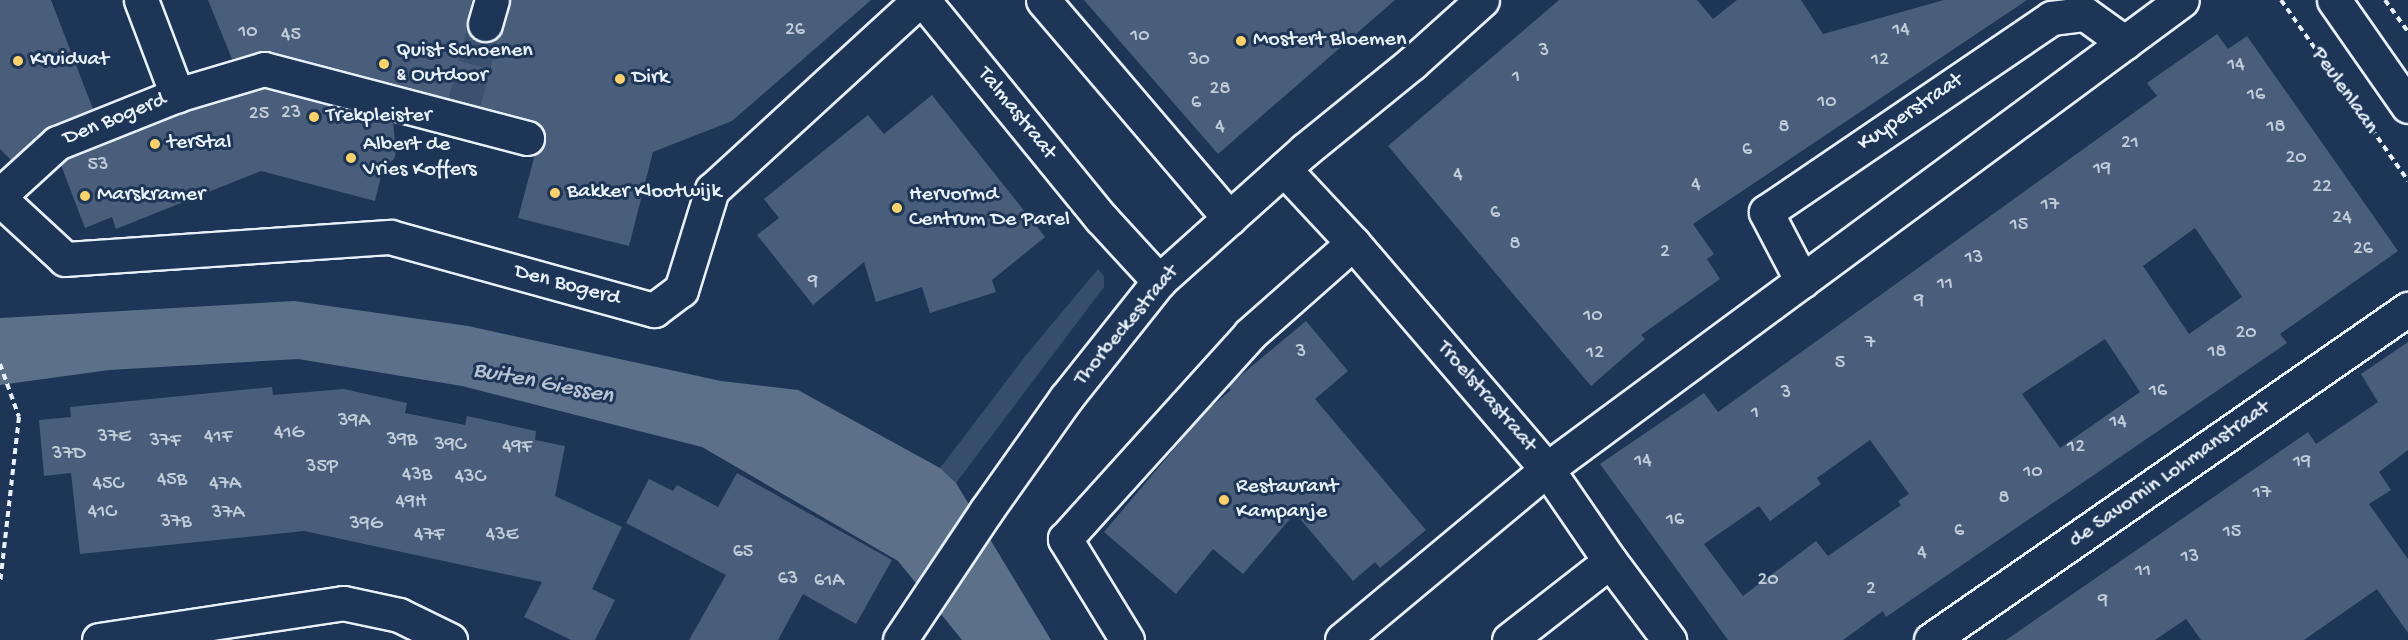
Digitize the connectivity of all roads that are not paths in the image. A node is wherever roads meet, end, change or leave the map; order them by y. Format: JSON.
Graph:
{"nodes":[{"id":1,"x":141,"y":0,"type":"edge"},
{"id":2,"x":921,"y":0,"type":"edge"},
{"id":3,"x":1043,"y":0,"type":"edge"},
{"id":4,"x":1482,"y":0,"type":"edge"},
{"id":5,"x":2182,"y":0,"type":"edge"},
{"id":6,"x":2334,"y":0,"type":"edge"},
{"id":7,"x":2126,"y":43,"type":"junction"},
{"id":8,"x":177,"y":95,"type":"junction"},
{"id":9,"x":2408,"y":106,"type":"edge"},
{"id":10,"x":527,"y":138,"type":"dead end"},
{"id":11,"x":1284,"y":169,"type":"junction"},
{"id":12,"x":0,"y":197,"type":"edge"},
{"id":13,"x":1229,"y":218,"type":"junction"},
{"id":14,"x":1353,"y":243,"type":"junction"},
{"id":15,"x":1159,"y":281,"type":"junction"},
{"id":16,"x":1802,"y":281,"type":"junction"},
{"id":17,"x":2408,"y":309,"type":"edge"},
{"id":18,"x":1548,"y":469,"type":"junction"},
{"id":19,"x":1610,"y":561,"type":"junction"},
{"id":20,"x":904,"y":635,"type":"edge"},
{"id":21,"x":99,"y":640,"type":"edge"},
{"id":22,"x":450,"y":640,"type":"edge"},
{"id":23,"x":1126,"y":640,"type":"edge"},
{"id":24,"x":1342,"y":640,"type":"edge"},
{"id":25,"x":1509,"y":640,"type":"edge"},
{"id":26,"x":1669,"y":640,"type":"edge"},
{"id":27,"x":1931,"y":640,"type":"edge"}],
"edges":[{"from":1,"to":8,"type":"street","name":"Den Bogerd"},
{"from":2,"to":12,"type":"street","name":"Den Bogerd"},
{"from":2,"to":15,"type":"street","name":"Talmastraat"},
{"from":3,"to":13,"type":"street"},
{"from":4,"to":11,"type":"street","name":"Thorbeckestraat"},
{"from":5,"to":7,"type":"street"},
{"from":6,"to":9,"type":"street","name":"Peulenlaan"},
{"from":7,"to":16,"type":"street"},
{"from":7,"to":16,"type":"street","name":"Kuyperstraat"},
{"from":8,"to":10,"type":"street","name":"Den Bogerd"},
{"from":8,"to":12,"type":"street","name":"Den Bogerd"},
{"from":11,"to":13,"type":"street","name":"Thorbeckestraat"},
{"from":11,"to":14,"type":"street","name":"Troelstrastraat"},
{"from":13,"to":15,"type":"street","name":"Thorbeckestraat"},
{"from":14,"to":18,"type":"street","name":"Troelstrastraat"},
{"from":14,"to":23,"type":"street"},
{"from":15,"to":20,"type":"street","name":"Thorbeckestraat"},
{"from":16,"to":18,"type":"street"},
{"from":17,"to":27,"type":"street","name":"de Savornin Lohmanstraat"},
{"from":18,"to":19,"type":"street","name":"Troelstrastraat"},
{"from":18,"to":24,"type":"street"},
{"from":19,"to":25,"type":"street"},
{"from":19,"to":26,"type":"street","name":"Troelstrastraat"},
{"from":21,"to":22,"type":"street"}]}
